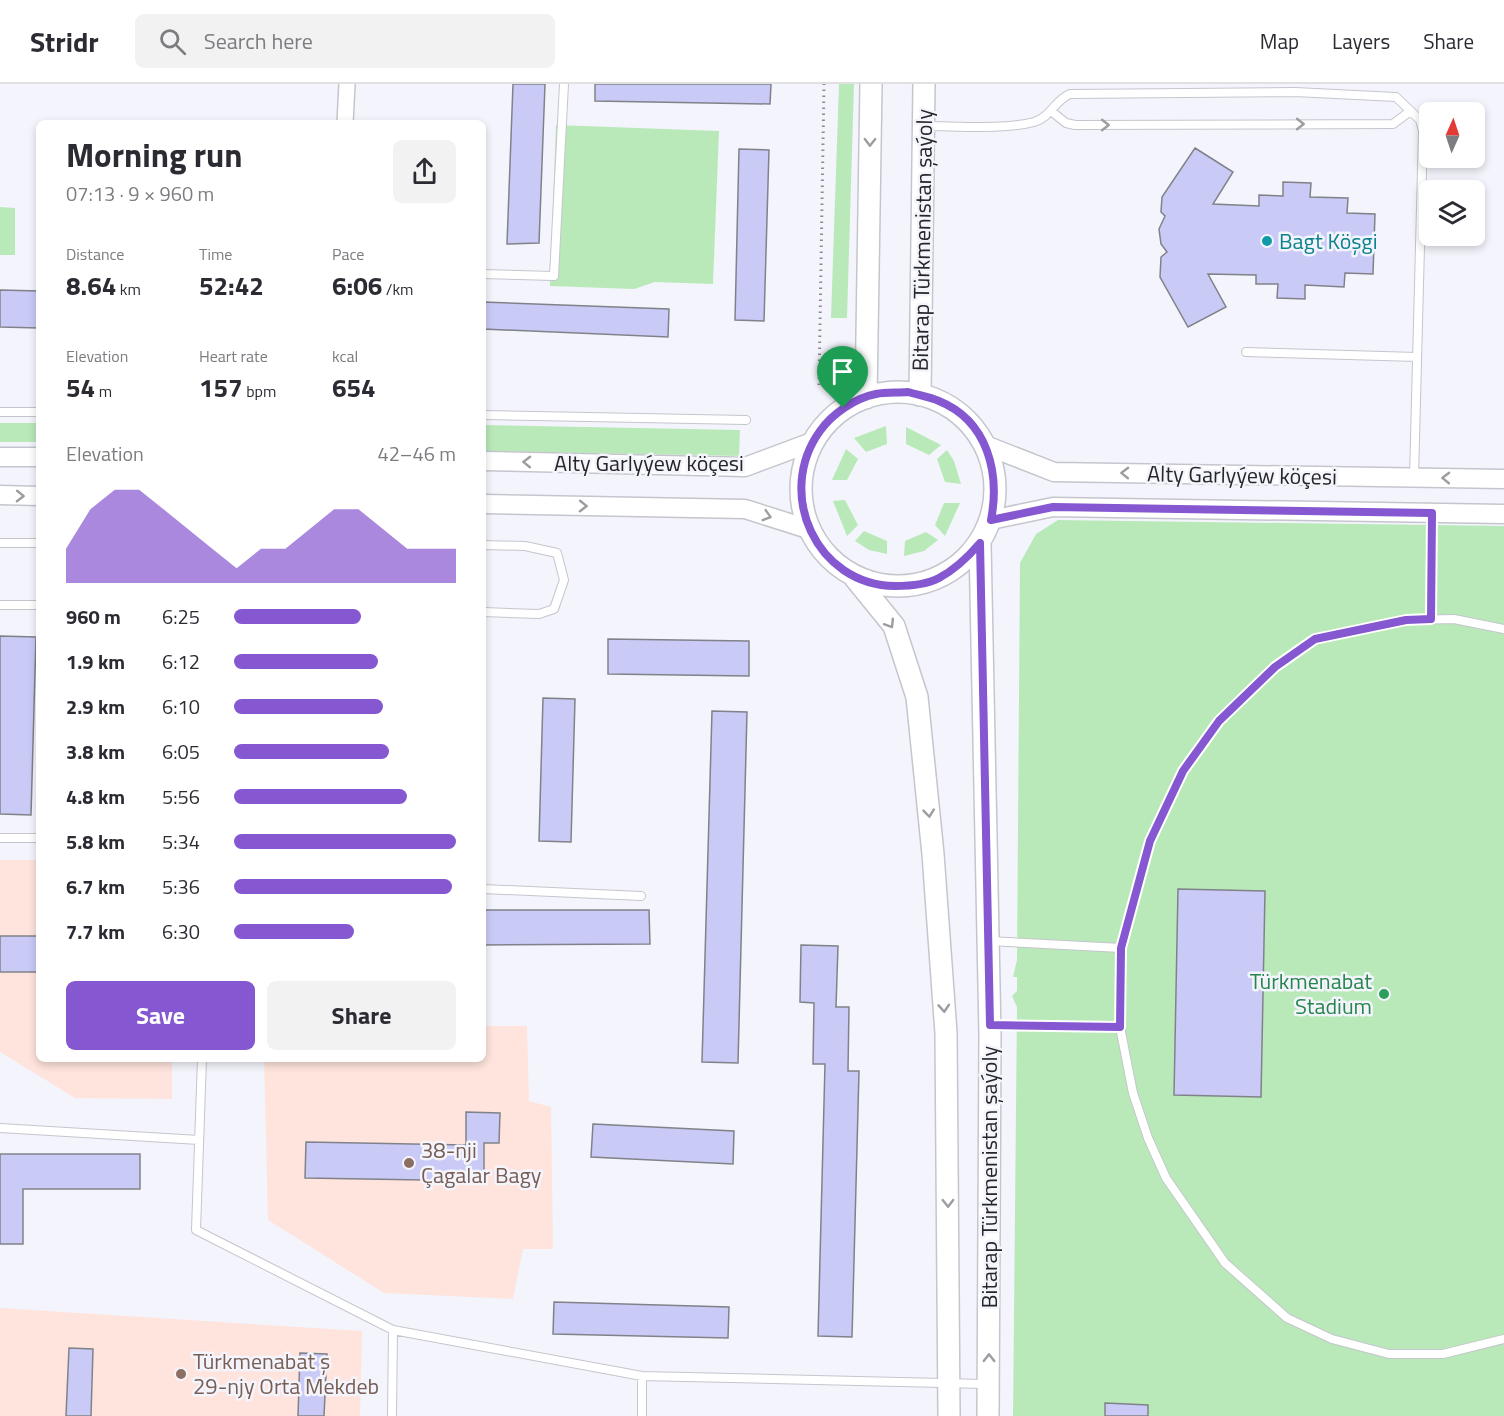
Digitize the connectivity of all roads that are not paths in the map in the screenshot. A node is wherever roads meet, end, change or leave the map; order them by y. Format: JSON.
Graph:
{"nodes":[{"id":1,"x":347,"y":84,"type":"edge"},
{"id":2,"x":564,"y":84,"type":"edge"},
{"id":3,"x":871,"y":84,"type":"edge"},
{"id":4,"x":924,"y":84,"type":"edge"},
{"id":5,"x":1051,"y":111,"type":"junction"},
{"id":6,"x":1409,"y":112,"type":"junction"},
{"id":7,"x":345,"y":120,"type":"edge"},
{"id":8,"x":924,"y":126,"type":"junction"},
{"id":9,"x":486,"y":274,"type":"edge"},
{"id":10,"x":1246,"y":352,"type":"dead end"},
{"id":11,"x":1418,"y":357,"type":"junction"},
{"id":12,"x":920,"y":395,"type":"junction"},
{"id":13,"x":866,"y":398,"type":"junction"},
{"id":14,"x":0,"y":412,"type":"edge"},
{"id":15,"x":36,"y":412,"type":"edge"},
{"id":16,"x":486,"y":415,"type":"edge"},
{"id":17,"x":746,"y":420,"type":"dead end"},
{"id":18,"x":812,"y":442,"type":"junction"},
{"id":19,"x":985,"y":445,"type":"junction"},
{"id":20,"x":0,"y":457,"type":"edge"},
{"id":21,"x":36,"y":457,"type":"edge"},
{"id":22,"x":486,"y":461,"type":"edge"},
{"id":23,"x":1414,"y":477,"type":"junction"},
{"id":24,"x":1504,"y":478,"type":"edge"},
{"id":25,"x":0,"y":495,"type":"edge"},
{"id":26,"x":36,"y":496,"type":"edge"},
{"id":27,"x":486,"y":504,"type":"edge"},
{"id":28,"x":1432,"y":513,"type":"junction"},
{"id":29,"x":1504,"y":514,"type":"edge"},
{"id":30,"x":991,"y":520,"type":"junction"},
{"id":31,"x":808,"y":529,"type":"junction"},
{"id":32,"x":0,"y":543,"type":"edge"},
{"id":33,"x":36,"y":543,"type":"edge"},
{"id":34,"x":980,"y":543,"type":"junction"},
{"id":35,"x":486,"y":545,"type":"edge"},
{"id":36,"x":855,"y":578,"type":"junction"},
{"id":37,"x":0,"y":605,"type":"edge"},
{"id":38,"x":36,"y":605,"type":"edge"},
{"id":39,"x":486,"y":612,"type":"edge"},
{"id":40,"x":1431,"y":619,"type":"junction"},
{"id":41,"x":1504,"y":629,"type":"edge"},
{"id":42,"x":0,"y":838,"type":"edge"},
{"id":43,"x":36,"y":838,"type":"edge"},
{"id":44,"x":486,"y":889,"type":"edge"},
{"id":45,"x":641,"y":896,"type":"dead end"},
{"id":46,"x":988,"y":941,"type":"junction"},
{"id":47,"x":1121,"y":948,"type":"junction"},
{"id":48,"x":990,"y":1025,"type":"junction"},
{"id":49,"x":1120,"y":1027,"type":"junction"},
{"id":50,"x":202,"y":1062,"type":"edge"},
{"id":51,"x":0,"y":1128,"type":"edge"},
{"id":52,"x":199,"y":1140,"type":"junction"},
{"id":53,"x":393,"y":1330,"type":"junction"},
{"id":54,"x":1504,"y":1339,"type":"edge"},
{"id":55,"x":642,"y":1376,"type":"junction"},
{"id":56,"x":949,"y":1384,"type":"junction"},
{"id":57,"x":989,"y":1384,"type":"junction"},
{"id":58,"x":392,"y":1416,"type":"edge"},
{"id":59,"x":642,"y":1416,"type":"edge"},
{"id":60,"x":949,"y":1416,"type":"edge"},
{"id":61,"x":988,"y":1416,"type":"edge"}],
"edges":[{"from":1,"to":7,"type":"street"},
{"from":2,"to":9,"type":"lane"},
{"from":3,"to":13,"type":"main road","one_way":true},
{"from":4,"to":8,"type":"main road","name":"Bitarap Türkmenistan şaýoly"},
{"from":5,"to":6,"type":"lane","one_way":true},
{"from":5,"to":6,"type":"lane"},
{"from":5,"to":8,"type":"lane"},
{"from":6,"to":11,"type":"lane"},
{"from":8,"to":12,"type":"main road","name":"Bitarap Türkmenistan şaýoly"},
{"from":10,"to":11,"type":"lane"},
{"from":11,"to":23,"type":"lane"},
{"from":12,"to":13,"type":"main road"},
{"from":12,"to":19,"type":"main road"},
{"from":13,"to":18,"type":"main road"},
{"from":14,"to":15,"type":"lane"},
{"from":16,"to":17,"type":"lane"},
{"from":18,"to":22,"type":"street","name":"Alty Garlyýew köçesi","one_way":true},
{"from":18,"to":31,"type":"main road"},
{"from":23,"to":19,"type":"street","name":"Alty Garlyýew köçesi","one_way":true},
{"from":19,"to":30,"type":"main road"},
{"from":20,"to":21,"type":"street"},
{"from":24,"to":23,"type":"street","name":"Alty Garlyýew köçesi","one_way":true},
{"from":25,"to":26,"type":"street","one_way":true},
{"from":27,"to":31,"type":"street","name":"Alty Garlyýew köçesi","one_way":true},
{"from":28,"to":29,"type":"street","name":"Alty Garlyýew köçesi"},
{"from":28,"to":30,"type":"street","name":"Alty Garlyýew köçesi"},
{"from":28,"to":40,"type":"lane"},
{"from":30,"to":34,"type":"main road"},
{"from":31,"to":36,"type":"main road"},
{"from":32,"to":33,"type":"lane"},
{"from":34,"to":36,"type":"main road"},
{"from":34,"to":46,"type":"main road","name":"Bitarap Türkmenistan şaýoly"},
{"from":35,"to":39,"type":"lane"},
{"from":36,"to":56,"type":"main road","name":"Bitarap Türkmenistan şaýoly","one_way":true},
{"from":37,"to":38,"type":"lane"},
{"from":40,"to":41,"type":"lane"},
{"from":40,"to":47,"type":"lane"},
{"from":42,"to":43,"type":"lane"},
{"from":44,"to":45,"type":"lane"},
{"from":46,"to":47,"type":"lane"},
{"from":46,"to":48,"type":"main road","name":"Bitarap Türkmenistan şaýoly"},
{"from":47,"to":49,"type":"lane"},
{"from":48,"to":49,"type":"lane"},
{"from":57,"to":48,"type":"main road","name":"Bitarap Türkmenistan şaýoly","one_way":true},
{"from":49,"to":54,"type":"lane"},
{"from":50,"to":52,"type":"lane"},
{"from":51,"to":52,"type":"lane"},
{"from":52,"to":53,"type":"lane"},
{"from":53,"to":55,"type":"lane"},
{"from":53,"to":58,"type":"lane"},
{"from":55,"to":56,"type":"lane"},
{"from":55,"to":59,"type":"lane"},
{"from":56,"to":57,"type":"lane"},
{"from":56,"to":60,"type":"main road","name":"Bitarap Türkmenistan şaýoly"},
{"from":57,"to":61,"type":"main road","name":"Bitarap Türkmenistan şaýoly"}]}
